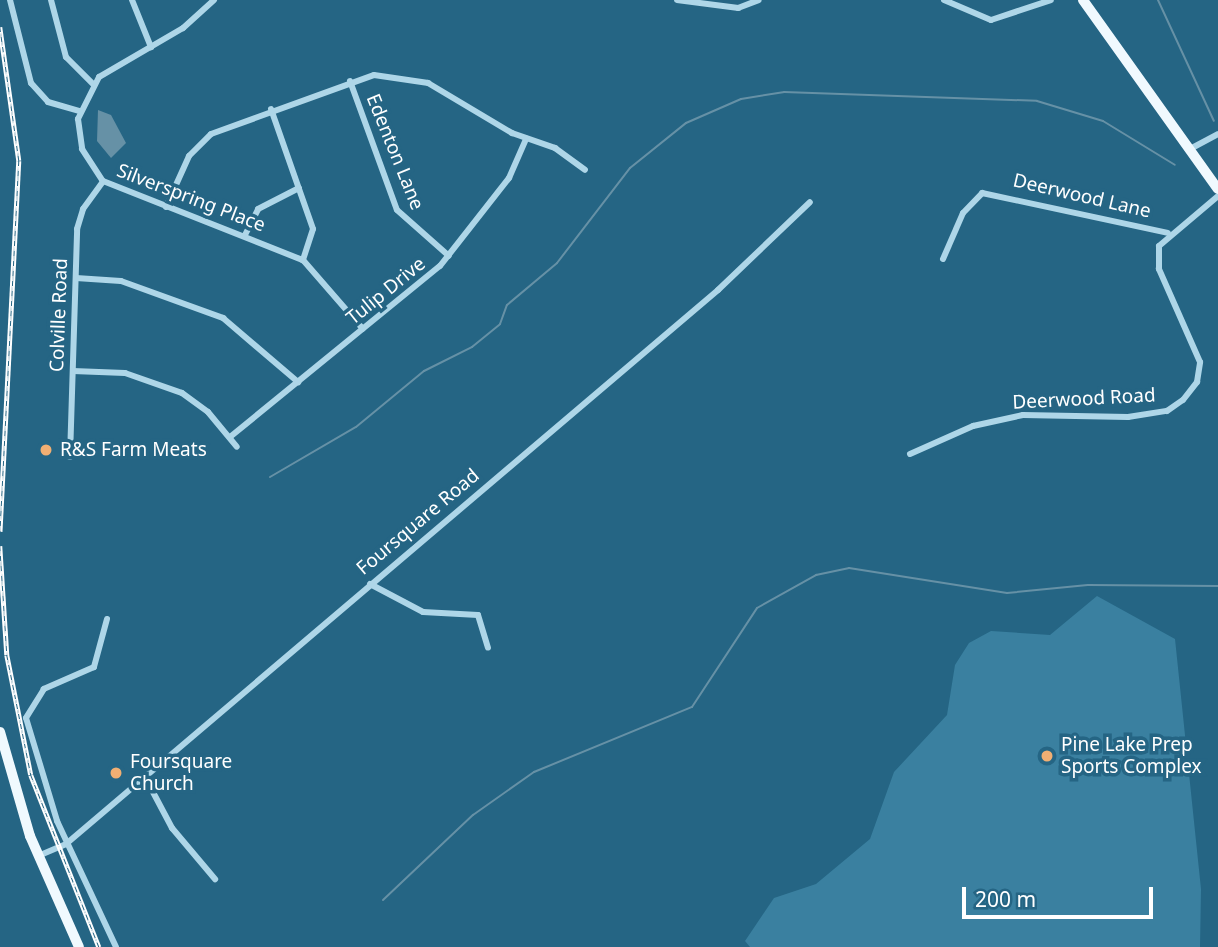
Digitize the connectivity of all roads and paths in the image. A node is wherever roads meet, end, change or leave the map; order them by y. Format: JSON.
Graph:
{"nodes":[{"id":1,"x":10,"y":0,"type":"edge"},
{"id":2,"x":51,"y":0,"type":"edge"},
{"id":3,"x":132,"y":0,"type":"edge"},
{"id":4,"x":214,"y":0,"type":"edge"},
{"id":5,"x":677,"y":0,"type":"edge"},
{"id":6,"x":759,"y":0,"type":"edge"},
{"id":7,"x":944,"y":0,"type":"edge"},
{"id":8,"x":1051,"y":0,"type":"edge"},
{"id":9,"x":1083,"y":0,"type":"edge"},
{"id":10,"x":151,"y":47,"type":"junction"},
{"id":11,"x":350,"y":81,"type":"junction"},
{"id":12,"x":93,"y":84,"type":"junction"},
{"id":13,"x":271,"y":109,"type":"junction"},
{"id":14,"x":80,"y":111,"type":"junction"},
{"id":15,"x":1218,"y":134,"type":"edge"},
{"id":16,"x":526,"y":139,"type":"junction"},
{"id":17,"x":1190,"y":149,"type":"junction"},
{"id":18,"x":585,"y":170,"type":"dead end"},
{"id":19,"x":103,"y":181,"type":"junction"},
{"id":20,"x":299,"y":188,"type":"junction"},
{"id":21,"x":1218,"y":189,"type":"edge"},
{"id":22,"x":1218,"y":196,"type":"edge"},
{"id":23,"x":810,"y":202,"type":"dead end"},
{"id":24,"x":166,"y":207,"type":"junction"},
{"id":25,"x":1168,"y":233,"type":"junction"},
{"id":26,"x":245,"y":235,"type":"junction"},
{"id":27,"x":449,"y":256,"type":"junction"},
{"id":28,"x":943,"y":259,"type":"dead end"},
{"id":29,"x":303,"y":260,"type":"junction"},
{"id":30,"x":76,"y":278,"type":"junction"},
{"id":31,"x":363,"y":329,"type":"junction"},
{"id":32,"x":73,"y":371,"type":"junction"},
{"id":33,"x":298,"y":382,"type":"junction"},
{"id":34,"x":230,"y":437,"type":"junction"},
{"id":35,"x":237,"y":447,"type":"dead end"},
{"id":36,"x":910,"y":454,"type":"dead end"},
{"id":37,"x":70,"y":457,"type":"dead end"},
{"id":38,"x":370,"y":584,"type":"junction"},
{"id":39,"x":107,"y":619,"type":"dead end"},
{"id":40,"x":488,"y":647,"type":"dead end"},
{"id":41,"x":0,"y":732,"type":"edge"},
{"id":42,"x":145,"y":777,"type":"junction"},
{"id":43,"x":66,"y":844,"type":"junction"},
{"id":44,"x":38,"y":856,"type":"junction"},
{"id":45,"x":215,"y":879,"type":"dead end"},
{"id":46,"x":79,"y":947,"type":"edge"},
{"id":47,"x":116,"y":947,"type":"edge"}],
"edges":[{"from":1,"to":14,"type":"street"},
{"from":2,"to":12,"type":"street"},
{"from":3,"to":10,"type":"street"},
{"from":4,"to":10,"type":"street"},
{"from":5,"to":6,"type":"street"},
{"from":7,"to":8,"type":"street"},
{"from":9,"to":17,"type":"main road"},
{"from":10,"to":12,"type":"street"},
{"from":11,"to":13,"type":"street"},
{"from":11,"to":16,"type":"street"},
{"from":11,"to":27,"type":"street","name":"Edenton Lane"},
{"from":12,"to":14,"type":"street","name":"Silverspring Place"},
{"from":13,"to":20,"type":"street"},
{"from":13,"to":24,"type":"street"},
{"from":14,"to":19,"type":"street","name":"Silverspring Place"},
{"from":15,"to":17,"type":"street"},
{"from":16,"to":18,"type":"street"},
{"from":16,"to":27,"type":"street","name":"Tulip Drive"},
{"from":17,"to":21,"type":"main road"},
{"from":19,"to":24,"type":"street","name":"Silverspring Place"},
{"from":19,"to":30,"type":"street","name":"Colville Road"},
{"from":20,"to":26,"type":"street"},
{"from":20,"to":29,"type":"street"},
{"from":22,"to":25,"type":"street"},
{"from":23,"to":38,"type":"street","name":"Foursquare Road"},
{"from":24,"to":26,"type":"street","name":"Silverspring Place"},
{"from":25,"to":28,"type":"street","name":"Deerwood Lane"},
{"from":25,"to":36,"type":"street","name":"Deerwood Road"},
{"from":26,"to":29,"type":"street","name":"Silverspring Place"},
{"from":27,"to":31,"type":"street","name":"Tulip Drive"},
{"from":29,"to":31,"type":"street","name":"Silverspring Place"},
{"from":30,"to":32,"type":"street","name":"Colville Road"},
{"from":30,"to":33,"type":"street"},
{"from":31,"to":33,"type":"street","name":"Tulip Drive"},
{"from":32,"to":34,"type":"street"},
{"from":32,"to":37,"type":"street","name":"Colville Road"},
{"from":33,"to":34,"type":"street","name":"Tulip Drive"},
{"from":34,"to":35,"type":"street"},
{"from":38,"to":40,"type":"street"},
{"from":38,"to":42,"type":"street","name":"Foursquare Road"},
{"from":39,"to":43,"type":"street"},
{"from":41,"to":44,"type":"main road"},
{"from":42,"to":43,"type":"street","name":"Foursquare Road"},
{"from":42,"to":45,"type":"street"},
{"from":43,"to":44,"type":"street","name":"Foursquare Road"},
{"from":43,"to":47,"type":"street"},
{"from":44,"to":46,"type":"main road"}]}
